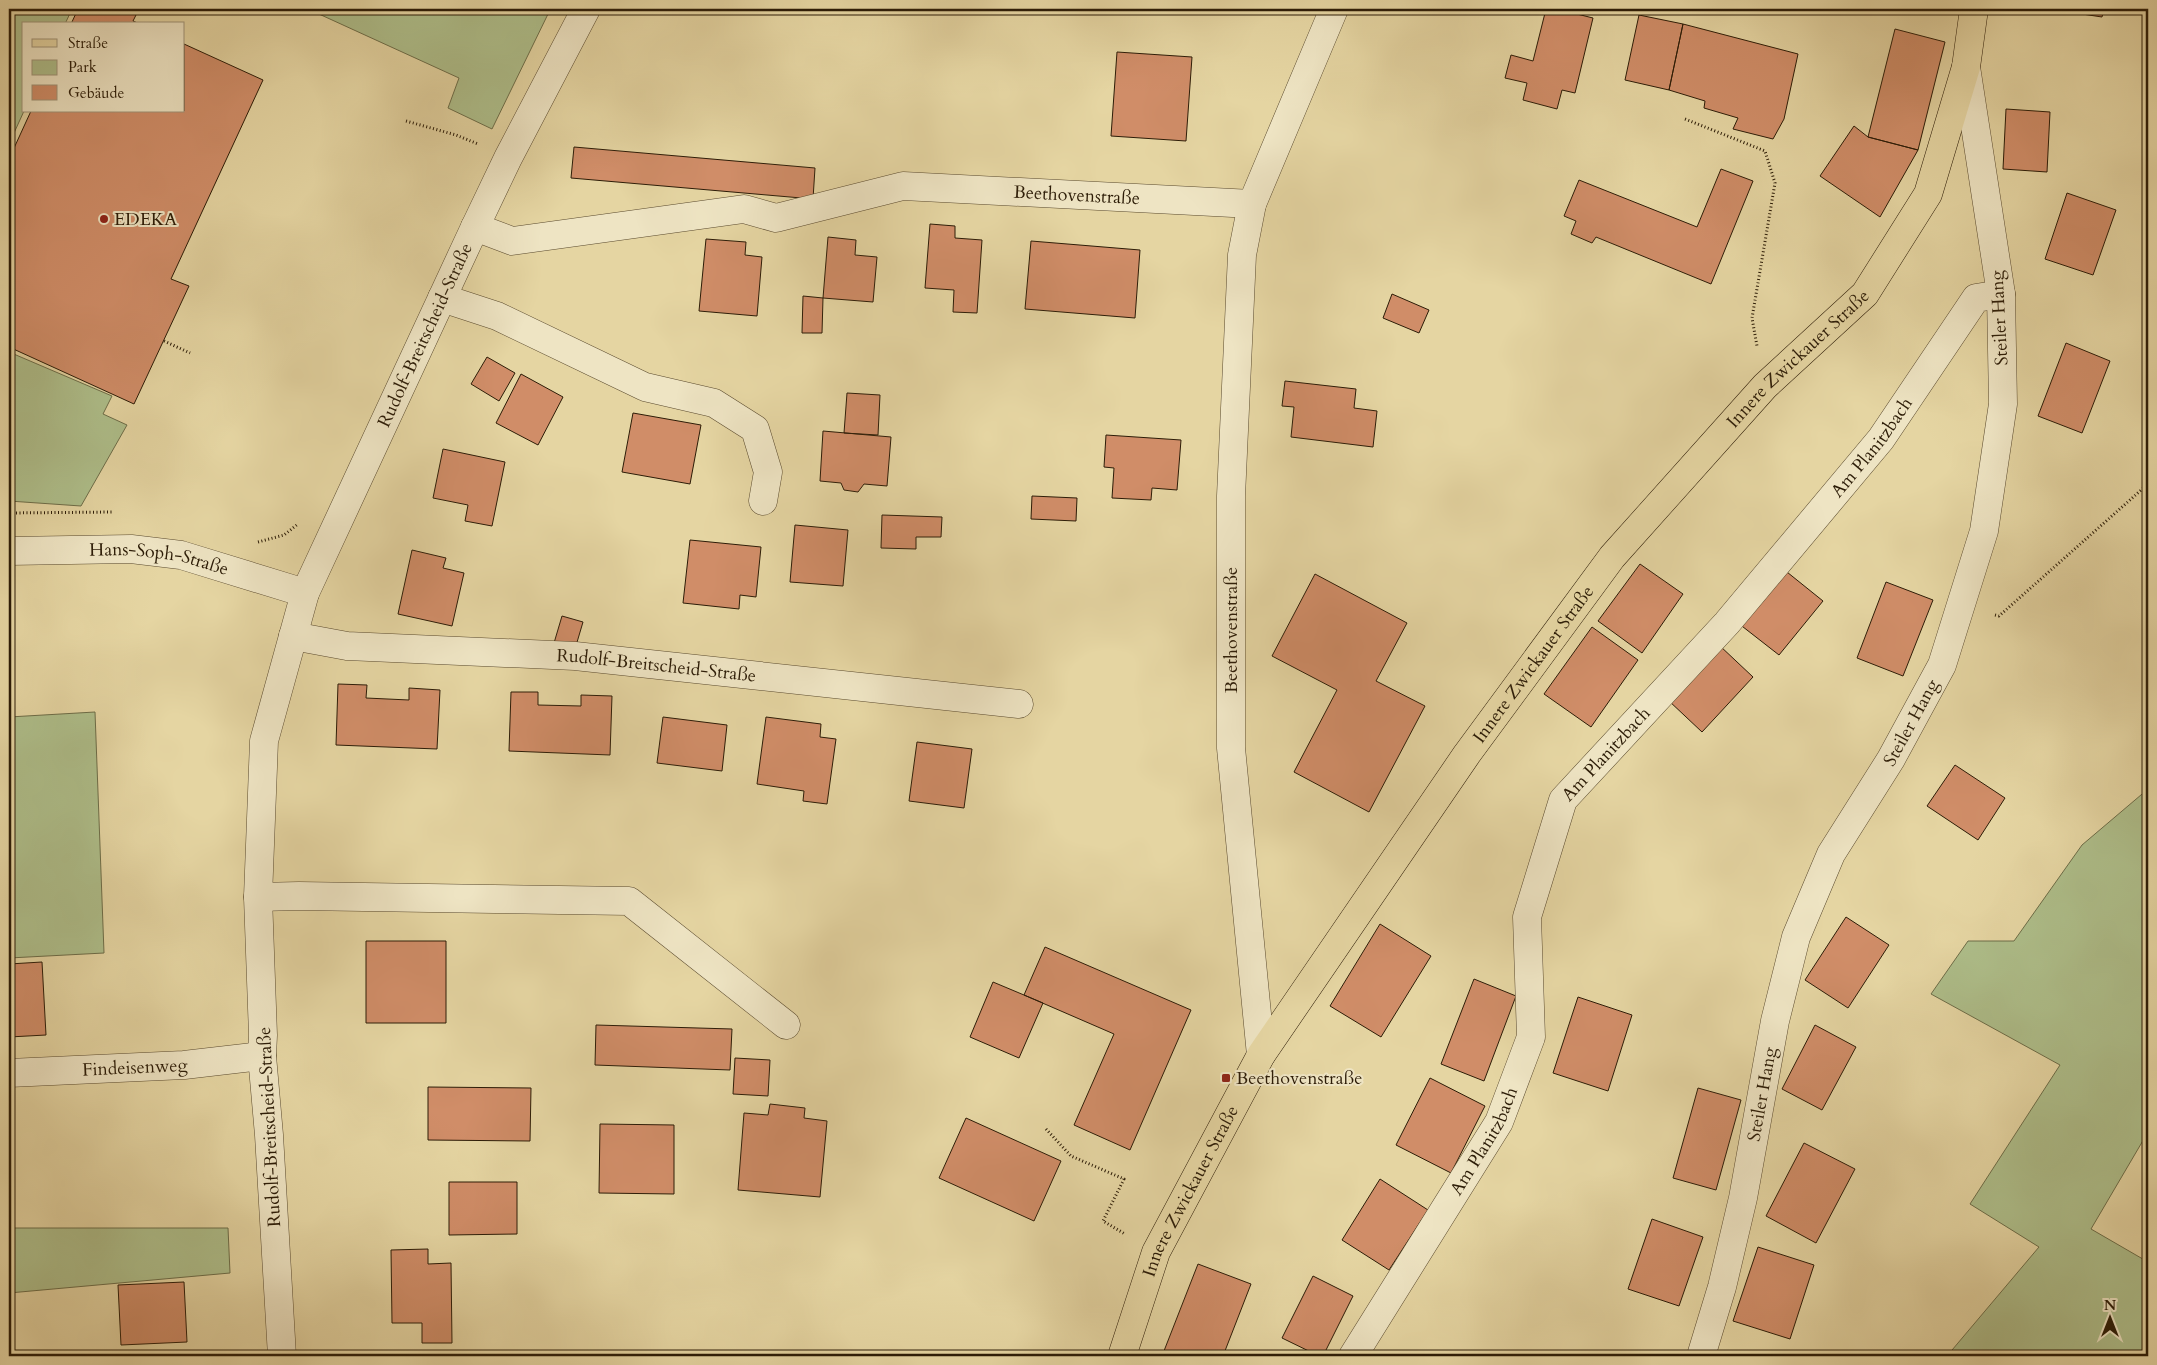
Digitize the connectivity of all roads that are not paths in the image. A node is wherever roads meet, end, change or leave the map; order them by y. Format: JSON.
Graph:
{"nodes":[{"id":1,"x":586,"y":9,"type":"edge"},
{"id":2,"x":1334,"y":9,"type":"edge"},
{"id":3,"x":1974,"y":9,"type":"edge"},
{"id":4,"x":1966,"y":66,"type":"junction"},
{"id":5,"x":903,"y":186,"type":"joint"},
{"id":6,"x":1252,"y":204,"type":"junction"},
{"id":7,"x":475,"y":227,"type":"junction"},
{"id":8,"x":2001,"y":294,"type":"junction"},
{"id":9,"x":442,"y":298,"type":"junction"},
{"id":10,"x":763,"y":501,"type":"dead end"},
{"id":11,"x":9,"y":551,"type":"edge"},
{"id":12,"x":305,"y":593,"type":"junction"},
{"id":13,"x":293,"y":636,"type":"junction"},
{"id":14,"x":1019,"y":704,"type":"dead end"},
{"id":15,"x":258,"y":897,"type":"junction"},
{"id":16,"x":786,"y":1025,"type":"dead end"},
{"id":17,"x":1261,"y":1055,"type":"junction"},
{"id":18,"x":262,"y":1056,"type":"junction"},
{"id":19,"x":9,"y":1073,"type":"edge"},
{"id":20,"x":282,"y":1356,"type":"edge"},
{"id":21,"x":1122,"y":1356,"type":"edge"},
{"id":22,"x":1353,"y":1356,"type":"edge"},
{"id":23,"x":1701,"y":1356,"type":"edge"}],
"edges":[{"from":1,"to":7,"type":"street","name":"Rudolf-Breitscheid-Straße"},
{"from":2,"to":6,"type":"street","name":"Beethovenstraße"},
{"from":3,"to":4,"type":"main road","name":"Innere Zwickauer Straße"},
{"from":4,"to":8,"type":"street","name":"Steiler Hang"},
{"from":4,"to":17,"type":"main road","name":"Innere Zwickauer Straße"},
{"from":5,"to":6,"type":"street","name":"Beethovenstraße"},
{"from":5,"to":7,"type":"street","name":"Rudolf-Breitscheid-Straße"},
{"from":6,"to":17,"type":"street","name":"Beethovenstraße"},
{"from":7,"to":9,"type":"street","name":"Rudolf-Breitscheid-Straße"},
{"from":8,"to":22,"type":"street","name":"Am Planitzbach"},
{"from":8,"to":23,"type":"street","name":"Steiler Hang"},
{"from":9,"to":10,"type":"street"},
{"from":9,"to":12,"type":"street","name":"Rudolf-Breitscheid-Straße"},
{"from":11,"to":12,"type":"street","name":"Hans-Soph-Straße"},
{"from":12,"to":13,"type":"street","name":"Rudolf-Breitscheid-Straße"},
{"from":13,"to":14,"type":"street","name":"Rudolf-Breitscheid-Straße"},
{"from":13,"to":15,"type":"street","name":"Rudolf-Breitscheid-Straße"},
{"from":15,"to":16,"type":"street"},
{"from":15,"to":18,"type":"street","name":"Rudolf-Breitscheid-Straße"},
{"from":17,"to":21,"type":"main road","name":"Innere Zwickauer Straße"},
{"from":18,"to":19,"type":"street","name":"Findeisenweg"},
{"from":18,"to":20,"type":"street","name":"Rudolf-Breitscheid-Straße"}]}
